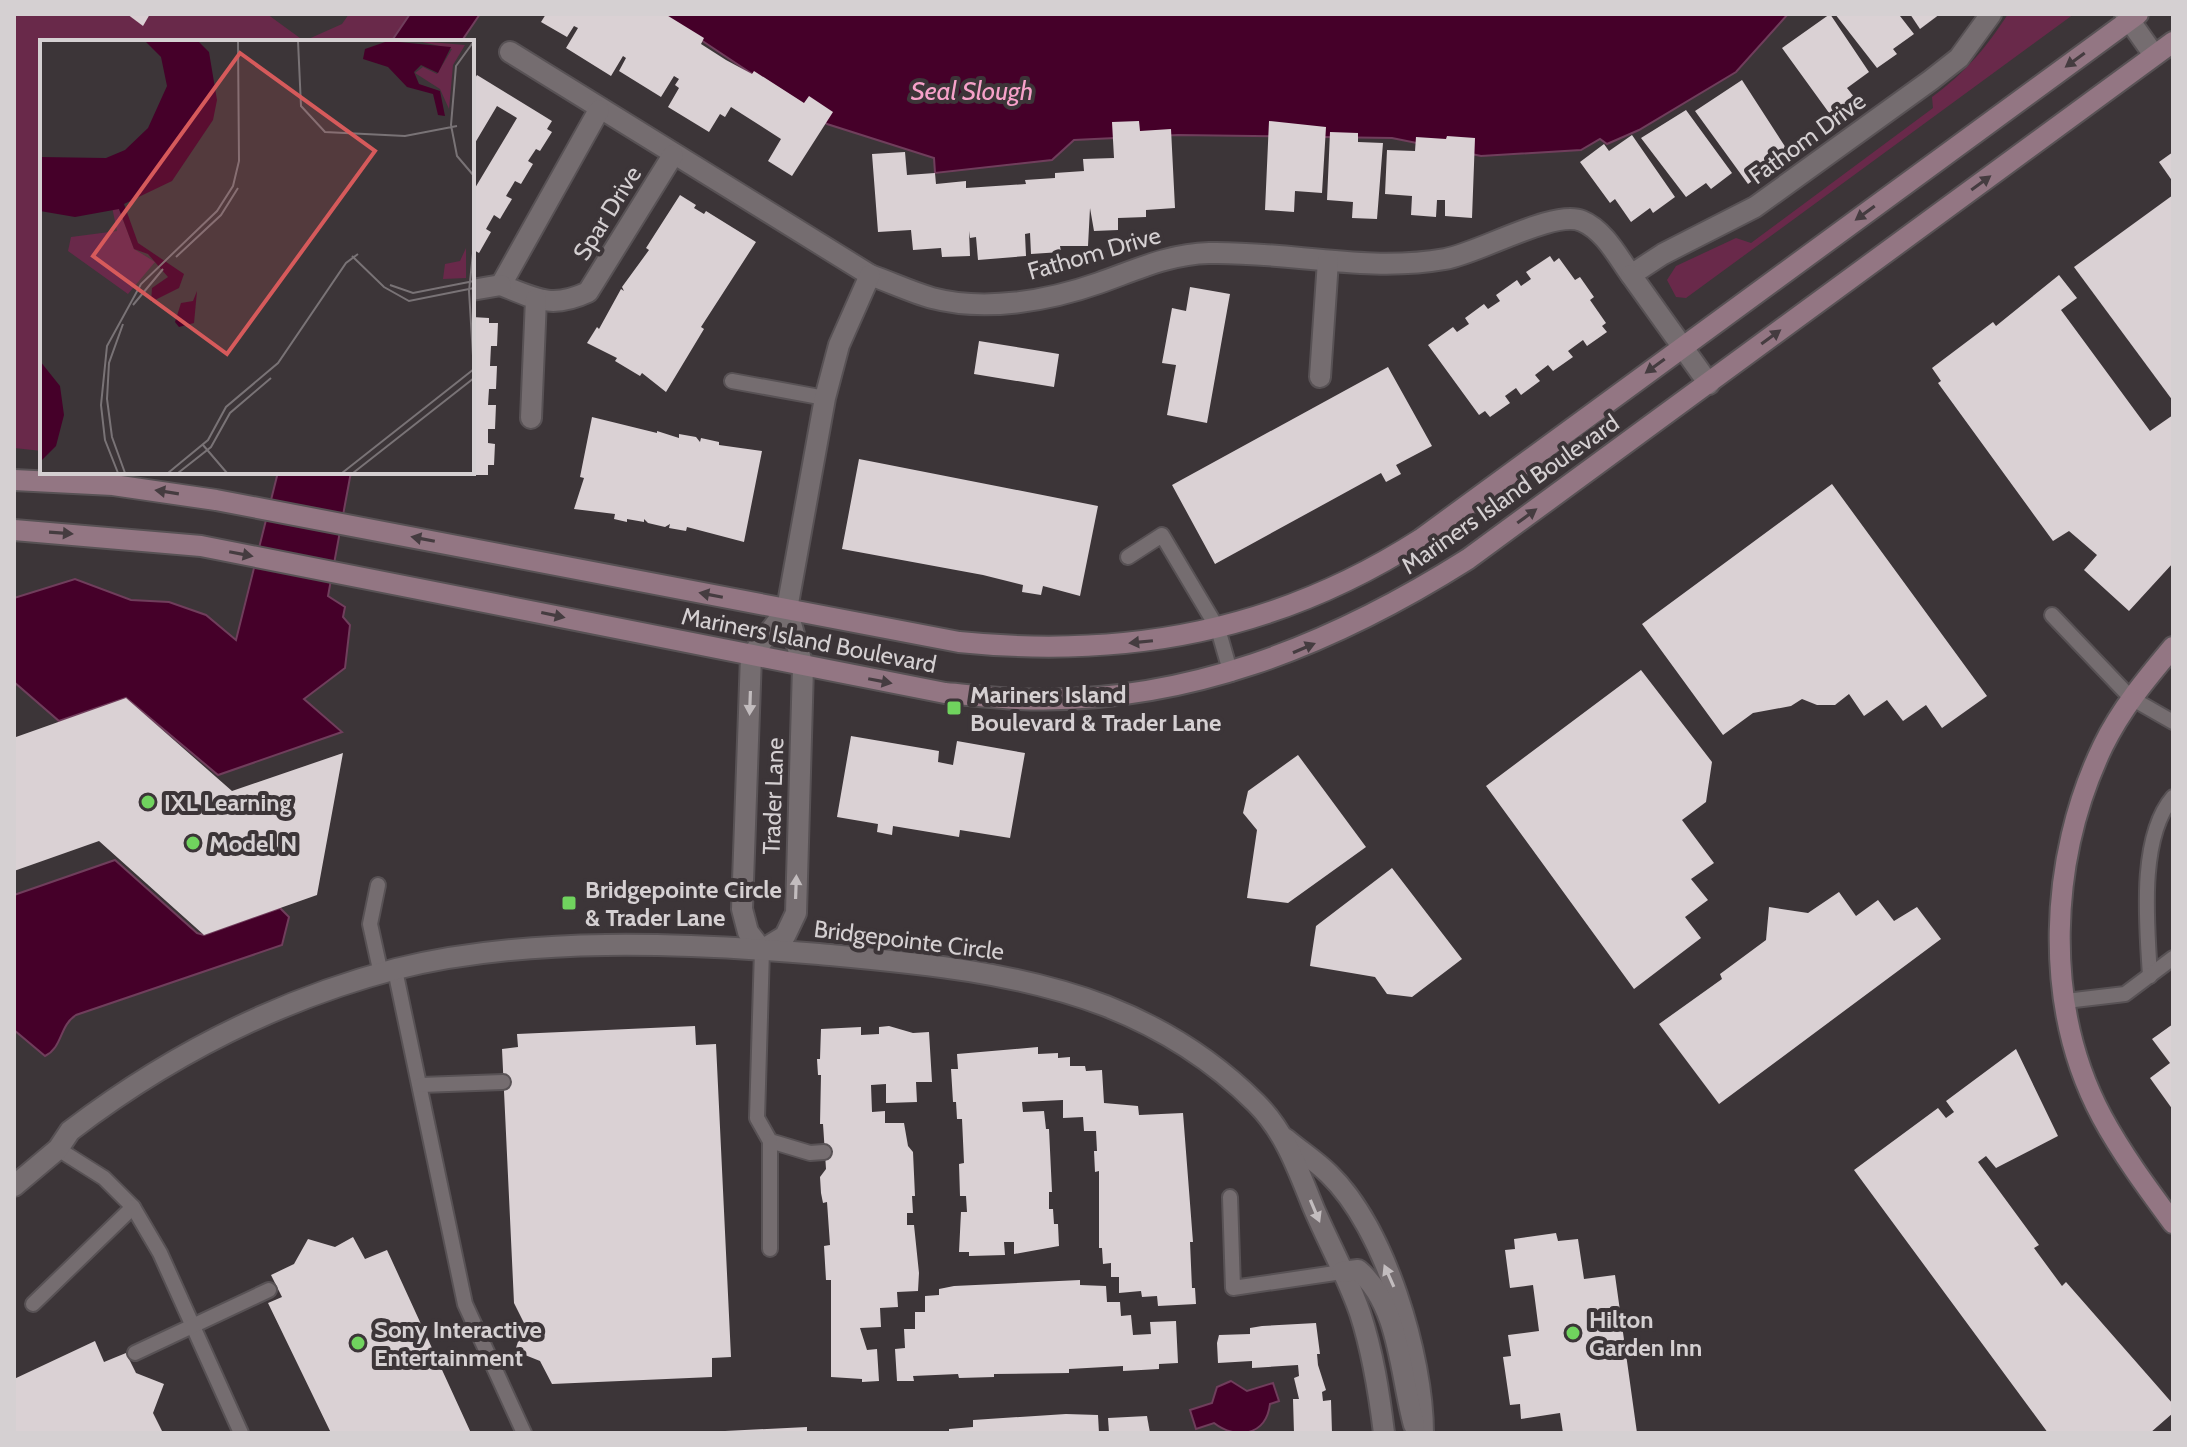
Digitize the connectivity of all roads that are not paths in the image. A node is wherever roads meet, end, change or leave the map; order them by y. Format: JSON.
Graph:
{"nodes":[{"id":1,"x":1991,"y":14,"type":"edge"},
{"id":2,"x":2131,"y":16,"type":"edge"},
{"id":3,"x":2173,"y":42,"type":"edge"},
{"id":4,"x":510,"y":52,"type":"dead end"},
{"id":5,"x":2154,"y":55,"type":"junction"},
{"id":6,"x":599,"y":110,"type":"junction"},
{"id":7,"x":673,"y":155,"type":"junction"},
{"id":8,"x":1328,"y":261,"type":"junction"},
{"id":9,"x":870,"y":275,"type":"junction"},
{"id":10,"x":1631,"y":275,"type":"junction"},
{"id":11,"x":501,"y":285,"type":"junction"},
{"id":12,"x":474,"y":290,"type":"edge"},
{"id":13,"x":536,"y":299,"type":"junction"},
{"id":14,"x":1682,"y":346,"type":"junction"},
{"id":15,"x":1320,"y":377,"type":"dead end"},
{"id":16,"x":732,"y":381,"type":"dead end"},
{"id":17,"x":1709,"y":384,"type":"junction"},
{"id":18,"x":825,"y":398,"type":"junction"},
{"id":19,"x":531,"y":418,"type":"dead end"},
{"id":20,"x":14,"y":480,"type":"edge"},
{"id":21,"x":14,"y":530,"type":"edge"},
{"id":22,"x":1128,"y":557,"type":"dead end"},
{"id":23,"x":787,"y":609,"type":"junction"},
{"id":24,"x":2052,"y":615,"type":"dead end"},
{"id":25,"x":1218,"y":629,"type":"junction"},
{"id":26,"x":2173,"y":647,"type":"edge"},
{"id":27,"x":751,"y":656,"type":"junction"},
{"id":28,"x":803,"y":667,"type":"junction"},
{"id":29,"x":1231,"y":674,"type":"junction"},
{"id":30,"x":2131,"y":698,"type":"junction"},
{"id":31,"x":2173,"y":722,"type":"edge"},
{"id":32,"x":2173,"y":797,"type":"edge"},
{"id":33,"x":378,"y":885,"type":"dead end"},
{"id":34,"x":762,"y":950,"type":"junction"},
{"id":35,"x":2173,"y":958,"type":"edge"},
{"id":36,"x":388,"y":972,"type":"junction"},
{"id":37,"x":2150,"y":976,"type":"junction"},
{"id":38,"x":2066,"y":1001,"type":"junction"},
{"id":39,"x":503,"y":1082,"type":"dead end"},
{"id":40,"x":421,"y":1085,"type":"junction"},
{"id":41,"x":1285,"y":1139,"type":"junction"},
{"id":42,"x":770,"y":1141,"type":"junction"},
{"id":43,"x":58,"y":1149,"type":"junction"},
{"id":44,"x":824,"y":1152,"type":"dead end"},
{"id":45,"x":14,"y":1186,"type":"edge"},
{"id":46,"x":1230,"y":1197,"type":"dead end"},
{"id":47,"x":133,"y":1207,"type":"junction"},
{"id":48,"x":2173,"y":1223,"type":"edge"},
{"id":49,"x":770,"y":1249,"type":"dead end"},
{"id":50,"x":1342,"y":1272,"type":"junction"},
{"id":51,"x":269,"y":1290,"type":"dead end"},
{"id":52,"x":33,"y":1304,"type":"dead end"},
{"id":53,"x":192,"y":1326,"type":"junction"},
{"id":54,"x":135,"y":1353,"type":"dead end"},
{"id":55,"x":241,"y":1433,"type":"edge"},
{"id":56,"x":524,"y":1433,"type":"edge"},
{"id":57,"x":1384,"y":1433,"type":"edge"},
{"id":58,"x":1416,"y":1433,"type":"edge"},
{"id":59,"x":1423,"y":1433,"type":"edge"}],
"edges":[{"from":1,"to":10,"type":"street","name":"Fathom Drive"},
{"from":2,"to":5,"type":"street"},
{"from":2,"to":14,"type":"main road","name":"Mariners Island Boulevard","one_way":true},
{"from":3,"to":5,"type":"main road","name":"Mariners Island Boulevard"},
{"from":4,"to":6,"type":"street","name":"Fathom Drive"},
{"from":17,"to":5,"type":"main road","name":"Mariners Island Boulevard","one_way":true},
{"from":6,"to":7,"type":"street","name":"Fathom Drive"},
{"from":6,"to":11,"type":"street"},
{"from":7,"to":9,"type":"street","name":"Fathom Drive"},
{"from":7,"to":13,"type":"street","name":"Spar Drive"},
{"from":8,"to":9,"type":"street","name":"Fathom Drive"},
{"from":8,"to":10,"type":"street","name":"Fathom Drive"},
{"from":8,"to":15,"type":"street"},
{"from":9,"to":18,"type":"street","name":"Trader Lane"},
{"from":10,"to":14,"type":"street","name":"Fathom Drive"},
{"from":11,"to":12,"type":"street"},
{"from":11,"to":13,"type":"street","name":"Spar Drive"},
{"from":13,"to":19,"type":"street"},
{"from":14,"to":17,"type":"street","name":"Fathom Drive"},
{"from":14,"to":25,"type":"main road","name":"Mariners Island Boulevard","one_way":true},
{"from":16,"to":18,"type":"lane"},
{"from":29,"to":17,"type":"main road","name":"Mariners Island Boulevard","one_way":true},
{"from":18,"to":23,"type":"street","name":"Trader Lane"},
{"from":23,"to":20,"type":"main road","name":"Mariners Island Boulevard","one_way":true},
{"from":21,"to":27,"type":"main road","name":"Mariners Island Boulevard","one_way":true},
{"from":22,"to":25,"type":"lane"},
{"from":25,"to":23,"type":"main road","name":"Mariners Island Boulevard","one_way":true},
{"from":23,"to":27,"type":"street","name":"Trader Lane"},
{"from":23,"to":28,"type":"street","name":"Trader Lane"},
{"from":24,"to":30,"type":"lane"},
{"from":25,"to":29,"type":"lane"},
{"from":26,"to":30,"type":"main road"},
{"from":27,"to":28,"type":"main road","name":"Mariners Island Boulevard"},
{"from":27,"to":34,"type":"street","name":"Trader Lane","one_way":true},
{"from":28,"to":29,"type":"main road","name":"Mariners Island Boulevard","one_way":true},
{"from":34,"to":28,"type":"street","name":"Trader Lane","one_way":true},
{"from":30,"to":31,"type":"lane"},
{"from":30,"to":38,"type":"main road"},
{"from":32,"to":37,"type":"lane"},
{"from":33,"to":36,"type":"lane"},
{"from":34,"to":36,"type":"street","name":"Bridgepointe Circle"},
{"from":34,"to":41,"type":"street","name":"Bridgepointe Circle"},
{"from":34,"to":42,"type":"lane"},
{"from":35,"to":37,"type":"lane"},
{"from":36,"to":40,"type":"lane"},
{"from":36,"to":43,"type":"street","name":"Bridgepointe Circle"},
{"from":37,"to":38,"type":"lane"},
{"from":38,"to":48,"type":"main road"},
{"from":39,"to":40,"type":"lane"},
{"from":40,"to":56,"type":"lane"},
{"from":41,"to":50,"type":"street","name":"Bridgepointe Circle","one_way":true},
{"from":59,"to":41,"type":"street","name":"Bridgepointe Circle","one_way":true},
{"from":42,"to":44,"type":"lane"},
{"from":42,"to":49,"type":"lane"},
{"from":43,"to":45,"type":"street","name":"Bridgepointe Circle"},
{"from":43,"to":47,"type":"lane"},
{"from":46,"to":50,"type":"lane"},
{"from":47,"to":52,"type":"lane"},
{"from":47,"to":53,"type":"lane"},
{"from":50,"to":57,"type":"street","name":"Bridgepointe Circle"},
{"from":50,"to":58,"type":"street"},
{"from":51,"to":53,"type":"lane"},
{"from":53,"to":54,"type":"lane"},
{"from":53,"to":55,"type":"lane"}]}
